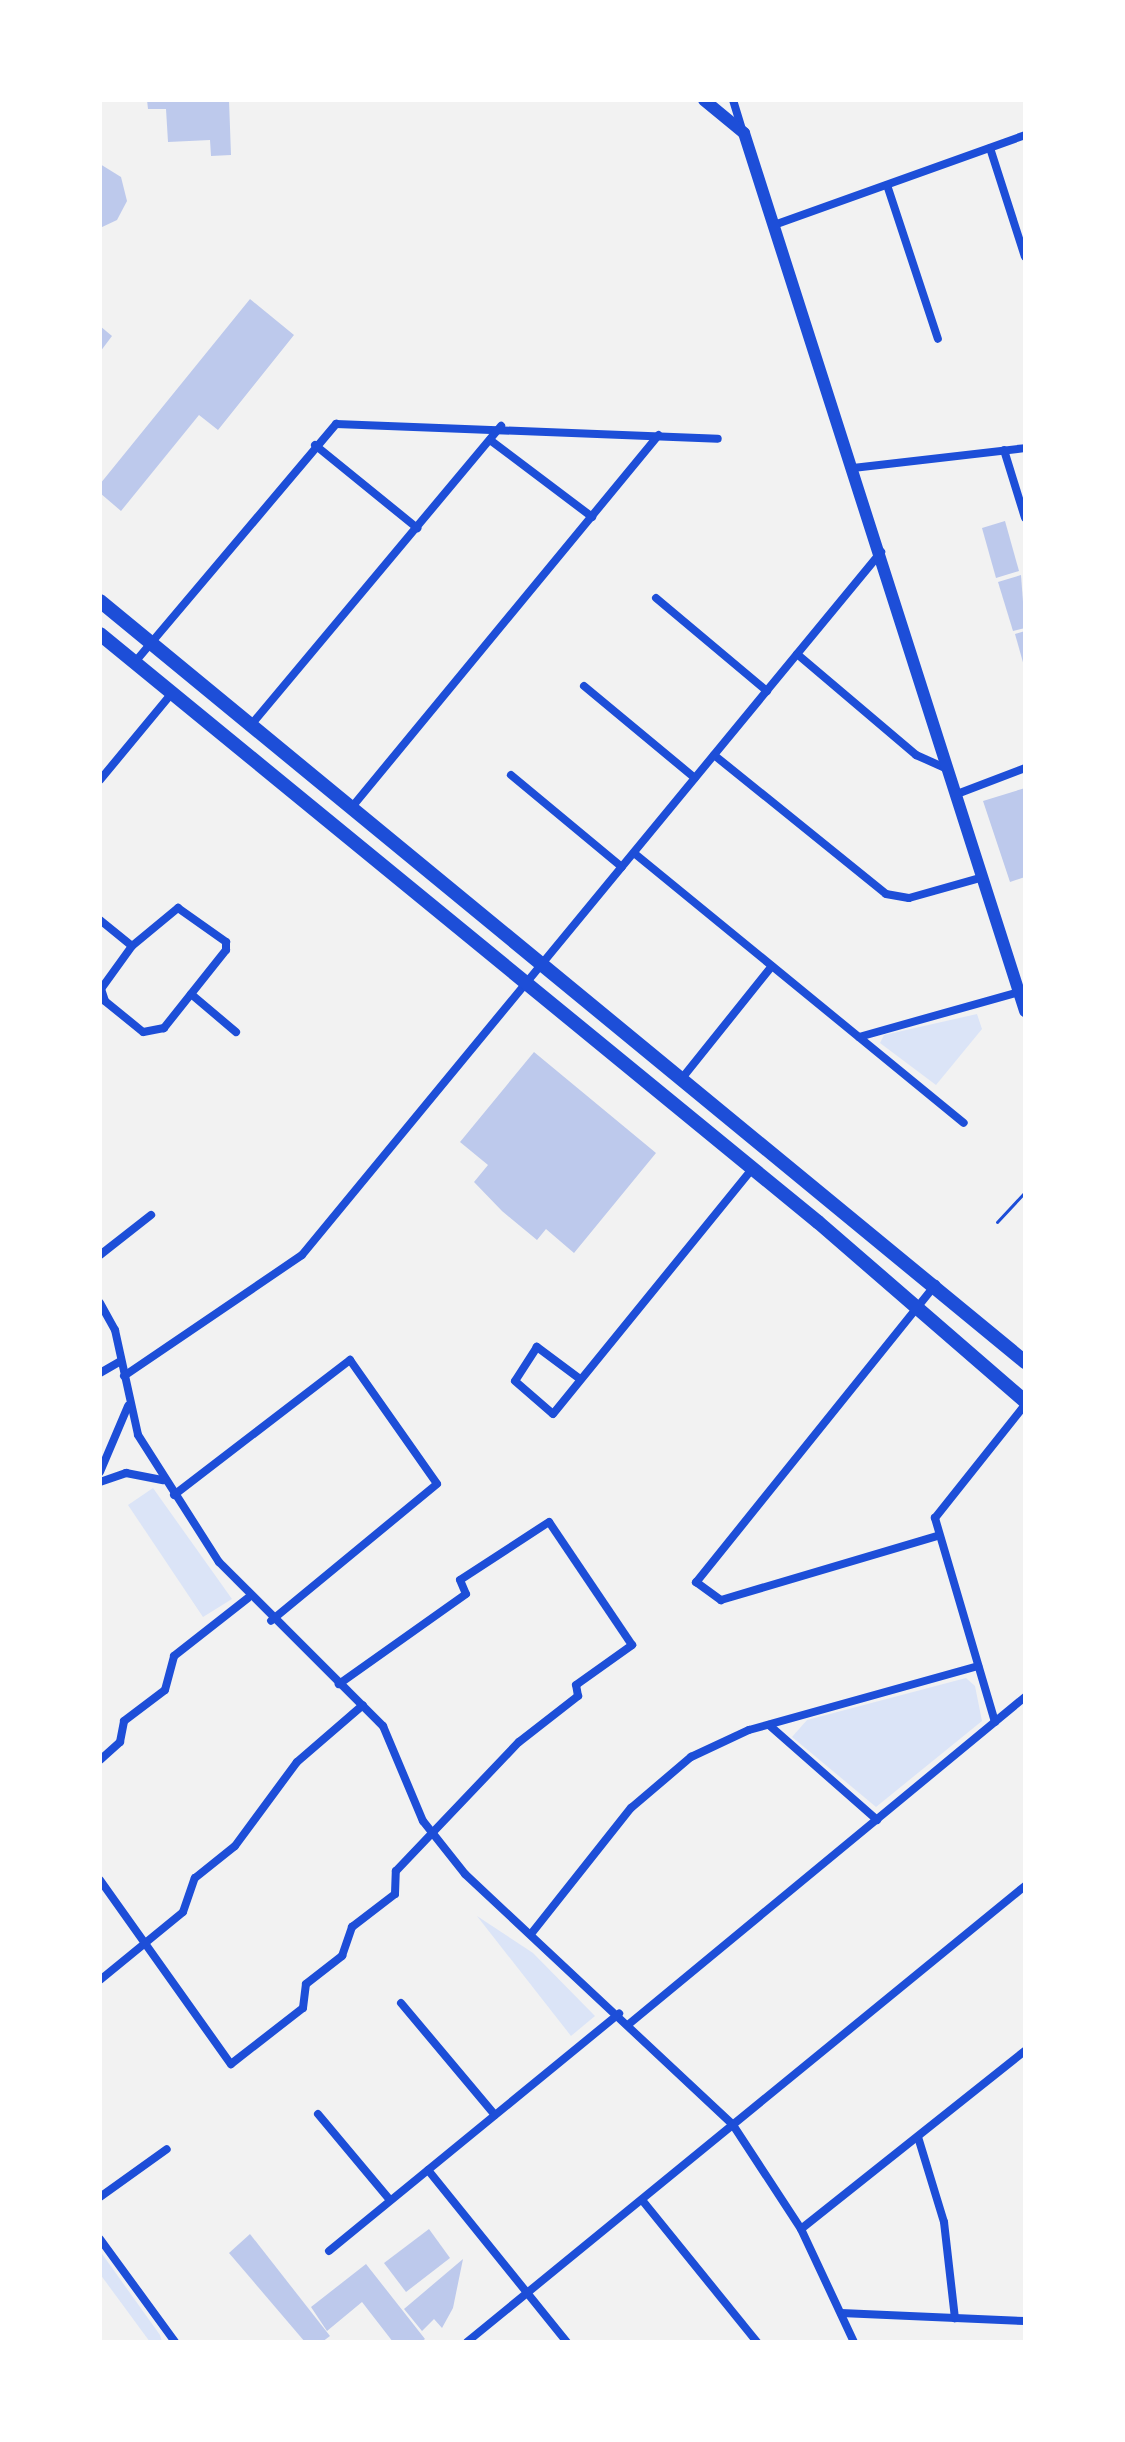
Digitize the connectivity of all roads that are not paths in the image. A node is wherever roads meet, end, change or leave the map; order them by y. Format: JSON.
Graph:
{"nodes":[{"id":1,"x":704,"y":100,"type":"edge"},
{"id":2,"x":733,"y":100,"type":"edge"},
{"id":3,"x":744,"y":133,"type":"junction"},
{"id":4,"x":1025,"y":135,"type":"edge"},
{"id":5,"x":990,"y":148,"type":"junction"},
{"id":6,"x":887,"y":185,"type":"junction"},
{"id":7,"x":774,"y":225,"type":"junction"},
{"id":8,"x":1025,"y":257,"type":"edge"},
{"id":9,"x":938,"y":339,"type":"dead end"},
{"id":10,"x":501,"y":426,"type":"junction"},
{"id":11,"x":659,"y":435,"type":"junction"},
{"id":12,"x":718,"y":439,"type":"dead end"},
{"id":13,"x":490,"y":440,"type":"junction"},
{"id":14,"x":315,"y":445,"type":"junction"},
{"id":15,"x":1025,"y":448,"type":"edge"},
{"id":16,"x":1004,"y":450,"type":"junction"},
{"id":17,"x":853,"y":468,"type":"junction"},
{"id":18,"x":592,"y":517,"type":"junction"},
{"id":19,"x":1025,"y":518,"type":"edge"},
{"id":20,"x":417,"y":528,"type":"junction"},
{"id":21,"x":881,"y":552,"type":"junction"},
{"id":22,"x":656,"y":598,"type":"dead end"},
{"id":23,"x":100,"y":601,"type":"edge"},
{"id":24,"x":100,"y":634,"type":"edge"},
{"id":25,"x":151,"y":643,"type":"junction"},
{"id":26,"x":797,"y":654,"type":"junction"},
{"id":27,"x":135,"y":662,"type":"junction"},
{"id":28,"x":584,"y":686,"type":"dead end"},
{"id":29,"x":767,"y":691,"type":"junction"},
{"id":30,"x":172,"y":693,"type":"junction"},
{"id":31,"x":251,"y":725,"type":"junction"},
{"id":32,"x":714,"y":755,"type":"junction"},
{"id":33,"x":1025,"y":768,"type":"edge"},
{"id":34,"x":949,"y":769,"type":"junction"},
{"id":35,"x":511,"y":775,"type":"dead end"},
{"id":36,"x":695,"y":778,"type":"junction"},
{"id":37,"x":100,"y":780,"type":"edge"},
{"id":38,"x":957,"y":794,"type":"junction"},
{"id":39,"x":352,"y":807,"type":"junction"},
{"id":40,"x":634,"y":853,"type":"junction"},
{"id":41,"x":622,"y":867,"type":"junction"},
{"id":42,"x":983,"y":877,"type":"junction"},
{"id":43,"x":100,"y":920,"type":"edge"},
{"id":44,"x":132,"y":946,"type":"junction"},
{"id":45,"x":543,"y":964,"type":"junction"},
{"id":46,"x":772,"y":966,"type":"junction"},
{"id":47,"x":527,"y":982,"type":"junction"},
{"id":48,"x":1019,"y":992,"type":"junction"},
{"id":49,"x":191,"y":994,"type":"junction"},
{"id":50,"x":100,"y":995,"type":"edge"},
{"id":51,"x":1025,"y":1011,"type":"edge"},
{"id":52,"x":236,"y":1032,"type":"dead end"},
{"id":53,"x":859,"y":1037,"type":"junction"},
{"id":54,"x":683,"y":1077,"type":"junction"},
{"id":55,"x":964,"y":1123,"type":"dead end"},
{"id":56,"x":753,"y":1168,"type":"junction"},
{"id":57,"x":151,"y":1215,"type":"dead end"},
{"id":58,"x":100,"y":1255,"type":"edge"},
{"id":59,"x":936,"y":1284,"type":"junction"},
{"id":60,"x":100,"y":1303,"type":"edge"},
{"id":61,"x":917,"y":1306,"type":"junction"},
{"id":62,"x":121,"y":1361,"type":"junction"},
{"id":63,"x":1025,"y":1362,"type":"edge"},
{"id":64,"x":100,"y":1373,"type":"edge"},
{"id":65,"x":124,"y":1376,"type":"junction"},
{"id":66,"x":580,"y":1379,"type":"junction"},
{"id":67,"x":1025,"y":1403,"type":"edge"},
{"id":68,"x":129,"y":1404,"type":"junction"},
{"id":69,"x":100,"y":1472,"type":"edge"},
{"id":70,"x":163,"y":1481,"type":"junction"},
{"id":71,"x":100,"y":1482,"type":"edge"},
{"id":72,"x":174,"y":1495,"type":"junction"},
{"id":73,"x":937,"y":1536,"type":"junction"},
{"id":74,"x":248,"y":1598,"type":"junction"},
{"id":75,"x":271,"y":1621,"type":"junction"},
{"id":76,"x":978,"y":1666,"type":"junction"},
{"id":77,"x":339,"y":1684,"type":"junction"},
{"id":78,"x":1025,"y":1697,"type":"edge"},
{"id":79,"x":363,"y":1705,"type":"junction"},
{"id":80,"x":995,"y":1722,"type":"junction"},
{"id":81,"x":769,"y":1725,"type":"junction"},
{"id":82,"x":100,"y":1760,"type":"edge"},
{"id":83,"x":877,"y":1820,"type":"junction"},
{"id":84,"x":434,"y":1837,"type":"junction"},
{"id":85,"x":100,"y":1880,"type":"edge"},
{"id":86,"x":1025,"y":1886,"type":"edge"},
{"id":87,"x":531,"y":1934,"type":"junction"},
{"id":88,"x":145,"y":1947,"type":"junction"},
{"id":89,"x":100,"y":1980,"type":"edge"},
{"id":90,"x":401,"y":2003,"type":"dead end"},
{"id":91,"x":619,"y":2014,"type":"junction"},
{"id":92,"x":629,"y":2024,"type":"junction"},
{"id":93,"x":1025,"y":2051,"type":"edge"},
{"id":94,"x":318,"y":2114,"type":"dead end"},
{"id":95,"x":495,"y":2115,"type":"junction"},
{"id":96,"x":733,"y":2125,"type":"junction"},
{"id":97,"x":918,"y":2137,"type":"junction"},
{"id":98,"x":167,"y":2149,"type":"dead end"},
{"id":99,"x":428,"y":2170,"type":"junction"},
{"id":100,"x":100,"y":2197,"type":"edge"},
{"id":101,"x":390,"y":2200,"type":"junction"},
{"id":102,"x":642,"y":2200,"type":"junction"},
{"id":103,"x":801,"y":2229,"type":"junction"},
{"id":104,"x":100,"y":2239,"type":"edge"},
{"id":105,"x":329,"y":2251,"type":"dead end"},
{"id":106,"x":527,"y":2293,"type":"junction"},
{"id":107,"x":841,"y":2313,"type":"junction"},
{"id":108,"x":955,"y":2318,"type":"junction"},
{"id":109,"x":1025,"y":2321,"type":"edge"},
{"id":110,"x":175,"y":2342,"type":"edge"},
{"id":111,"x":467,"y":2342,"type":"edge"},
{"id":112,"x":567,"y":2342,"type":"edge"},
{"id":113,"x":757,"y":2342,"type":"edge"},
{"id":114,"x":854,"y":2342,"type":"edge"}],
"edges":[{"from":1,"to":3,"type":"street"},
{"from":2,"to":3,"type":"street"},
{"from":3,"to":7,"type":"street"},
{"from":4,"to":5,"type":"street"},
{"from":5,"to":6,"type":"street"},
{"from":5,"to":8,"type":"street"},
{"from":6,"to":7,"type":"street"},
{"from":6,"to":9,"type":"street"},
{"from":7,"to":17,"type":"street"},
{"from":10,"to":11,"type":"street"},
{"from":10,"to":13,"type":"street"},
{"from":10,"to":14,"type":"street"},
{"from":11,"to":12,"type":"street"},
{"from":11,"to":18,"type":"street"},
{"from":13,"to":18,"type":"street"},
{"from":13,"to":20,"type":"street"},
{"from":14,"to":20,"type":"street"},
{"from":14,"to":25,"type":"street"},
{"from":15,"to":16,"type":"street"},
{"from":16,"to":17,"type":"street"},
{"from":16,"to":19,"type":"street"},
{"from":17,"to":21,"type":"street"},
{"from":18,"to":39,"type":"street"},
{"from":20,"to":31,"type":"street"},
{"from":21,"to":26,"type":"street"},
{"from":21,"to":34,"type":"street"},
{"from":22,"to":29,"type":"street"},
{"from":23,"to":25,"type":"main road"},
{"from":24,"to":27,"type":"main road"},
{"from":25,"to":27,"type":"street"},
{"from":25,"to":31,"type":"main road"},
{"from":26,"to":29,"type":"street"},
{"from":26,"to":34,"type":"street"},
{"from":27,"to":30,"type":"main road"},
{"from":28,"to":36,"type":"street"},
{"from":29,"to":32,"type":"street"},
{"from":30,"to":37,"type":"street"},
{"from":30,"to":47,"type":"main road"},
{"from":31,"to":39,"type":"main road"},
{"from":32,"to":36,"type":"street"},
{"from":32,"to":42,"type":"street"},
{"from":33,"to":38,"type":"street"},
{"from":34,"to":38,"type":"street"},
{"from":35,"to":41,"type":"street"},
{"from":36,"to":40,"type":"street"},
{"from":38,"to":42,"type":"street"},
{"from":39,"to":45,"type":"main road"},
{"from":40,"to":41,"type":"street"},
{"from":40,"to":46,"type":"street"},
{"from":41,"to":45,"type":"street"},
{"from":42,"to":48,"type":"street"},
{"from":43,"to":44,"type":"street"},
{"from":44,"to":49,"type":"street"},
{"from":44,"to":50,"type":"street"},
{"from":45,"to":47,"type":"street"},
{"from":45,"to":54,"type":"main road"},
{"from":46,"to":53,"type":"street"},
{"from":46,"to":54,"type":"street"},
{"from":47,"to":56,"type":"main road"},
{"from":47,"to":65,"type":"street"},
{"from":48,"to":51,"type":"street"},
{"from":48,"to":53,"type":"street"},
{"from":49,"to":50,"type":"street"},
{"from":49,"to":52,"type":"street"},
{"from":53,"to":55,"type":"street"},
{"from":54,"to":59,"type":"main road"},
{"from":56,"to":61,"type":"main road"},
{"from":56,"to":66,"type":"street"},
{"from":57,"to":58,"type":"street"},
{"from":59,"to":61,"type":"street"},
{"from":59,"to":63,"type":"main road"},
{"from":60,"to":62,"type":"street"},
{"from":61,"to":67,"type":"main road"},
{"from":61,"to":73,"type":"street"},
{"from":62,"to":64,"type":"street"},
{"from":62,"to":65,"type":"street"},
{"from":65,"to":68,"type":"street"},
{"from":66,"to":66,"type":"street"},
{"from":67,"to":73,"type":"street"},
{"from":68,"to":69,"type":"street"},
{"from":68,"to":70,"type":"street"},
{"from":70,"to":71,"type":"street"},
{"from":70,"to":72,"type":"street"},
{"from":72,"to":74,"type":"street"},
{"from":72,"to":75,"type":"street"},
{"from":73,"to":76,"type":"street"},
{"from":74,"to":75,"type":"street"},
{"from":74,"to":82,"type":"street"},
{"from":75,"to":77,"type":"street"},
{"from":76,"to":80,"type":"street"},
{"from":76,"to":81,"type":"street"},
{"from":77,"to":79,"type":"street"},
{"from":77,"to":84,"type":"street"},
{"from":78,"to":80,"type":"street"},
{"from":79,"to":84,"type":"street"},
{"from":79,"to":88,"type":"street"},
{"from":80,"to":83,"type":"street"},
{"from":81,"to":83,"type":"street"},
{"from":81,"to":87,"type":"street"},
{"from":83,"to":92,"type":"street"},
{"from":84,"to":87,"type":"street"},
{"from":84,"to":88,"type":"street"},
{"from":85,"to":88,"type":"street"},
{"from":86,"to":96,"type":"street"},
{"from":87,"to":91,"type":"street"},
{"from":88,"to":89,"type":"street"},
{"from":90,"to":95,"type":"street"},
{"from":91,"to":92,"type":"street"},
{"from":91,"to":95,"type":"street"},
{"from":92,"to":96,"type":"street"},
{"from":93,"to":97,"type":"street"},
{"from":94,"to":101,"type":"street"},
{"from":95,"to":99,"type":"street"},
{"from":96,"to":102,"type":"street"},
{"from":96,"to":103,"type":"street"},
{"from":97,"to":103,"type":"street"},
{"from":97,"to":108,"type":"street"},
{"from":98,"to":100,"type":"street"},
{"from":99,"to":101,"type":"street"},
{"from":99,"to":106,"type":"street"},
{"from":101,"to":105,"type":"street"},
{"from":102,"to":106,"type":"street"},
{"from":102,"to":113,"type":"street"},
{"from":103,"to":107,"type":"street"},
{"from":104,"to":110,"type":"street"},
{"from":106,"to":111,"type":"street"},
{"from":106,"to":112,"type":"street"},
{"from":107,"to":108,"type":"street"},
{"from":107,"to":114,"type":"street"},
{"from":108,"to":109,"type":"street"}]}
